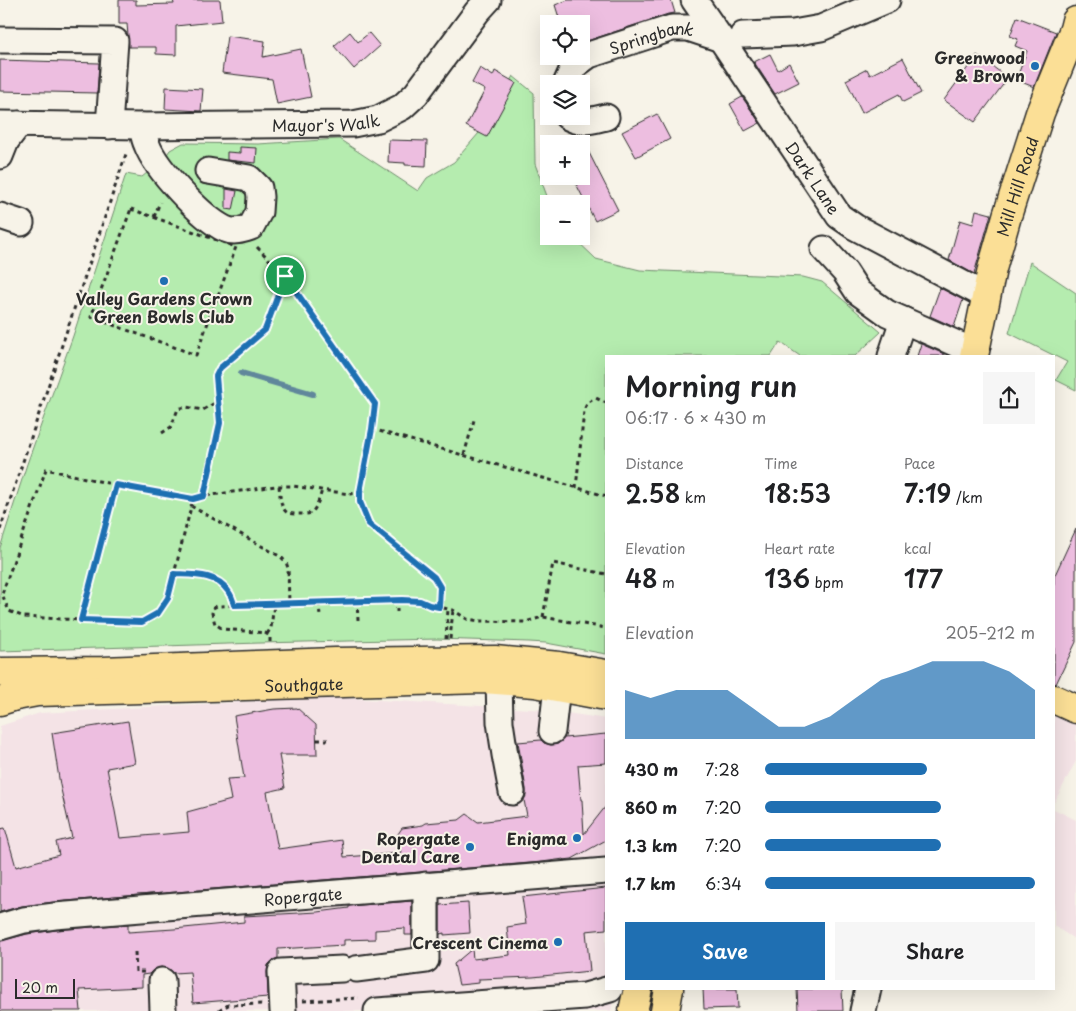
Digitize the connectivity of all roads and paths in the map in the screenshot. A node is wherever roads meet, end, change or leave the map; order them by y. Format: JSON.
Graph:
{"nodes":[{"id":1,"x":488,"y":0,"type":"edge"},
{"id":2,"x":694,"y":0,"type":"edge"},
{"id":3,"x":887,"y":0,"type":"edge"},
{"id":4,"x":1076,"y":21,"type":"edge"},
{"id":5,"x":732,"y":37,"type":"junction"},
{"id":6,"x":0,"y":40,"type":"edge"},
{"id":7,"x":570,"y":75,"type":"edge"},
{"id":8,"x":606,"y":117,"type":"dead end"},
{"id":9,"x":590,"y":120,"type":"edge"},
{"id":10,"x":9,"y":124,"type":"edge"},
{"id":11,"x":109,"y":126,"type":"junction"},
{"id":12,"x":142,"y":126,"type":"junction"},
{"id":13,"x":127,"y":152,"type":"dead end"},
{"id":14,"x":0,"y":156,"type":"edge"},
{"id":15,"x":208,"y":171,"type":"dead end"},
{"id":16,"x":154,"y":217,"type":"joint"},
{"id":17,"x":240,"y":231,"type":"junction"},
{"id":18,"x":824,"y":249,"type":"dead end"},
{"id":19,"x":285,"y":276,"type":"junction"},
{"id":20,"x":986,"y":296,"type":"junction"},
{"id":21,"x":902,"y":320,"type":"junction"},
{"id":22,"x":974,"y":354,"type":"edge"},
{"id":23,"x":891,"y":355,"type":"edge"},
{"id":24,"x":605,"y":402,"type":"edge"},
{"id":25,"x":219,"y":404,"type":"junction"},
{"id":26,"x":474,"y":420,"type":"dead end"},
{"id":27,"x":372,"y":429,"type":"junction"},
{"id":28,"x":162,"y":432,"type":"dead end"},
{"id":29,"x":464,"y":455,"type":"junction"},
{"id":30,"x":116,"y":485,"type":"junction"},
{"id":31,"x":279,"y":486,"type":"junction"},
{"id":32,"x":576,"y":488,"type":"junction"},
{"id":33,"x":322,"y":490,"type":"junction"},
{"id":34,"x":360,"y":492,"type":"junction"},
{"id":35,"x":204,"y":496,"type":"junction"},
{"id":36,"x":605,"y":496,"type":"edge"},
{"id":37,"x":193,"y":499,"type":"junction"},
{"id":38,"x":191,"y":506,"type":"junction"},
{"id":39,"x":0,"y":530,"type":"edge"},
{"id":40,"x":174,"y":574,"type":"junction"},
{"id":41,"x":605,"y":574,"type":"edge"},
{"id":42,"x":397,"y":600,"type":"junction"},
{"id":43,"x":357,"y":601,"type":"junction"},
{"id":44,"x":319,"y":603,"type":"junction"},
{"id":45,"x":274,"y":604,"type":"junction"},
{"id":46,"x":289,"y":604,"type":"junction"},
{"id":47,"x":234,"y":605,"type":"junction"},
{"id":48,"x":439,"y":607,"type":"junction"},
{"id":49,"x":448,"y":609,"type":"junction"},
{"id":50,"x":453,"y":610,"type":"junction"},
{"id":51,"x":397,"y":616,"type":"dead end"},
{"id":52,"x":320,"y":617,"type":"dead end"},
{"id":53,"x":543,"y":617,"type":"junction"},
{"id":54,"x":81,"y":620,"type":"junction"},
{"id":55,"x":358,"y":620,"type":"dead end"},
{"id":56,"x":605,"y":628,"type":"edge"},
{"id":57,"x":267,"y":634,"type":"junction"},
{"id":58,"x":270,"y":644,"type":"dead end"},
{"id":59,"x":0,"y":672,"type":"edge"},
{"id":60,"x":605,"y":674,"type":"edge"},
{"id":61,"x":499,"y":680,"type":"junction"},
{"id":62,"x":557,"y":687,"type":"junction"},
{"id":63,"x":605,"y":696,"type":"edge"},
{"id":64,"x":1055,"y":699,"type":"edge"},
{"id":65,"x":0,"y":700,"type":"edge"},
{"id":66,"x":1076,"y":709,"type":"edge"},
{"id":67,"x":552,"y":731,"type":"dead end"},
{"id":68,"x":317,"y":740,"type":"dead end"},
{"id":69,"x":328,"y":740,"type":"dead end"},
{"id":70,"x":512,"y":792,"type":"dead end"},
{"id":71,"x":605,"y":871,"type":"edge"},
{"id":72,"x":426,"y":885,"type":"junction"},
{"id":73,"x":0,"y":928,"type":"edge"},
{"id":74,"x":135,"y":952,"type":"dead end"},
{"id":75,"x":136,"y":972,"type":"dead end"},
{"id":76,"x":162,"y":980,"type":"dead end"},
{"id":77,"x":606,"y":990,"type":"edge"},
{"id":78,"x":638,"y":990,"type":"edge"},
{"id":79,"x":669,"y":990,"type":"edge"},
{"id":80,"x":868,"y":990,"type":"edge"},
{"id":81,"x":585,"y":996,"type":"junction"},
{"id":82,"x":473,"y":1008,"type":"edge"},
{"id":83,"x":163,"y":1011,"type":"edge"},
{"id":84,"x":283,"y":1011,"type":"edge"},
{"id":85,"x":377,"y":1011,"type":"edge"},
{"id":86,"x":606,"y":1011,"type":"edge"},
{"id":87,"x":633,"y":1011,"type":"edge"},
{"id":88,"x":665,"y":1011,"type":"edge"},
{"id":89,"x":863,"y":1011,"type":"edge"}],
"edges":[{"from":1,"to":12,"type":"street","name":"Mayor's Walk"},
{"from":2,"to":5,"type":"street","name":"Dark Lane"},
{"from":3,"to":5,"type":"street"},
{"from":4,"to":20,"type":"main road","name":"Mill Hill Road"},
{"from":5,"to":7,"type":"street","name":"Springbank"},
{"from":5,"to":20,"type":"street","name":"Dark Lane"},
{"from":6,"to":11,"type":"street"},
{"from":8,"to":9,"type":"street"},
{"from":10,"to":11,"type":"street","name":"Mayor's Walk"},
{"from":10,"to":14,"type":"street"},
{"from":11,"to":12,"type":"street","name":"Mayor's Walk"},
{"from":12,"to":17,"type":"street"},
{"from":13,"to":39,"type":"path"},
{"from":15,"to":17,"type":"street"},
{"from":16,"to":16,"type":"path"},
{"from":17,"to":19,"type":"path"},
{"from":18,"to":21,"type":"street"},
{"from":19,"to":25,"type":"path"},
{"from":19,"to":27,"type":"path"},
{"from":20,"to":22,"type":"main road","name":"Mill Hill Road"},
{"from":21,"to":22,"type":"street"},
{"from":21,"to":23,"type":"street"},
{"from":24,"to":32,"type":"path"},
{"from":25,"to":28,"type":"path"},
{"from":25,"to":35,"type":"path"},
{"from":26,"to":29,"type":"path"},
{"from":27,"to":29,"type":"path"},
{"from":27,"to":34,"type":"path"},
{"from":29,"to":32,"type":"path"},
{"from":30,"to":37,"type":"path"},
{"from":30,"to":54,"type":"path"},
{"from":30,"to":54,"type":"path"},
{"from":31,"to":33,"type":"path"},
{"from":31,"to":33,"type":"path"},
{"from":31,"to":35,"type":"path"},
{"from":32,"to":36,"type":"path"},
{"from":33,"to":34,"type":"path"},
{"from":34,"to":48,"type":"path"},
{"from":35,"to":37,"type":"path"},
{"from":37,"to":38,"type":"path"},
{"from":38,"to":40,"type":"path"},
{"from":38,"to":46,"type":"path"},
{"from":40,"to":47,"type":"path"},
{"from":40,"to":54,"type":"path"},
{"from":41,"to":53,"type":"path"},
{"from":42,"to":43,"type":"path"},
{"from":42,"to":48,"type":"path"},
{"from":42,"to":51,"type":"path"},
{"from":43,"to":44,"type":"path"},
{"from":43,"to":55,"type":"path"},
{"from":44,"to":46,"type":"path"},
{"from":44,"to":52,"type":"path"},
{"from":45,"to":46,"type":"path"},
{"from":45,"to":47,"type":"path"},
{"from":45,"to":57,"type":"path"},
{"from":47,"to":57,"type":"path"},
{"from":48,"to":49,"type":"path"},
{"from":49,"to":50,"type":"path"},
{"from":49,"to":50,"type":"path"},
{"from":50,"to":53,"type":"path"},
{"from":53,"to":56,"type":"path"},
{"from":57,"to":58,"type":"path"},
{"from":59,"to":60,"type":"main road","name":"Southgate"},
{"from":61,"to":62,"type":"main road","name":"Southgate"},
{"from":61,"to":65,"type":"main road","name":"Southgate"},
{"from":61,"to":70,"type":"street"},
{"from":62,"to":63,"type":"main road","name":"Southgate"},
{"from":62,"to":67,"type":"street"},
{"from":64,"to":66,"type":"main road"},
{"from":68,"to":69,"type":"path"},
{"from":71,"to":72,"type":"street","name":"Ropergate"},
{"from":72,"to":73,"type":"street","name":"Ropergate"},
{"from":72,"to":84,"type":"street"},
{"from":74,"to":75,"type":"path"},
{"from":76,"to":83,"type":"street"},
{"from":77,"to":81,"type":"street"},
{"from":78,"to":87,"type":"main road"},
{"from":79,"to":88,"type":"main road"},
{"from":80,"to":89,"type":"street"},
{"from":81,"to":82,"type":"street"},
{"from":81,"to":86,"type":"street"},
{"from":82,"to":85,"type":"street"}]}
